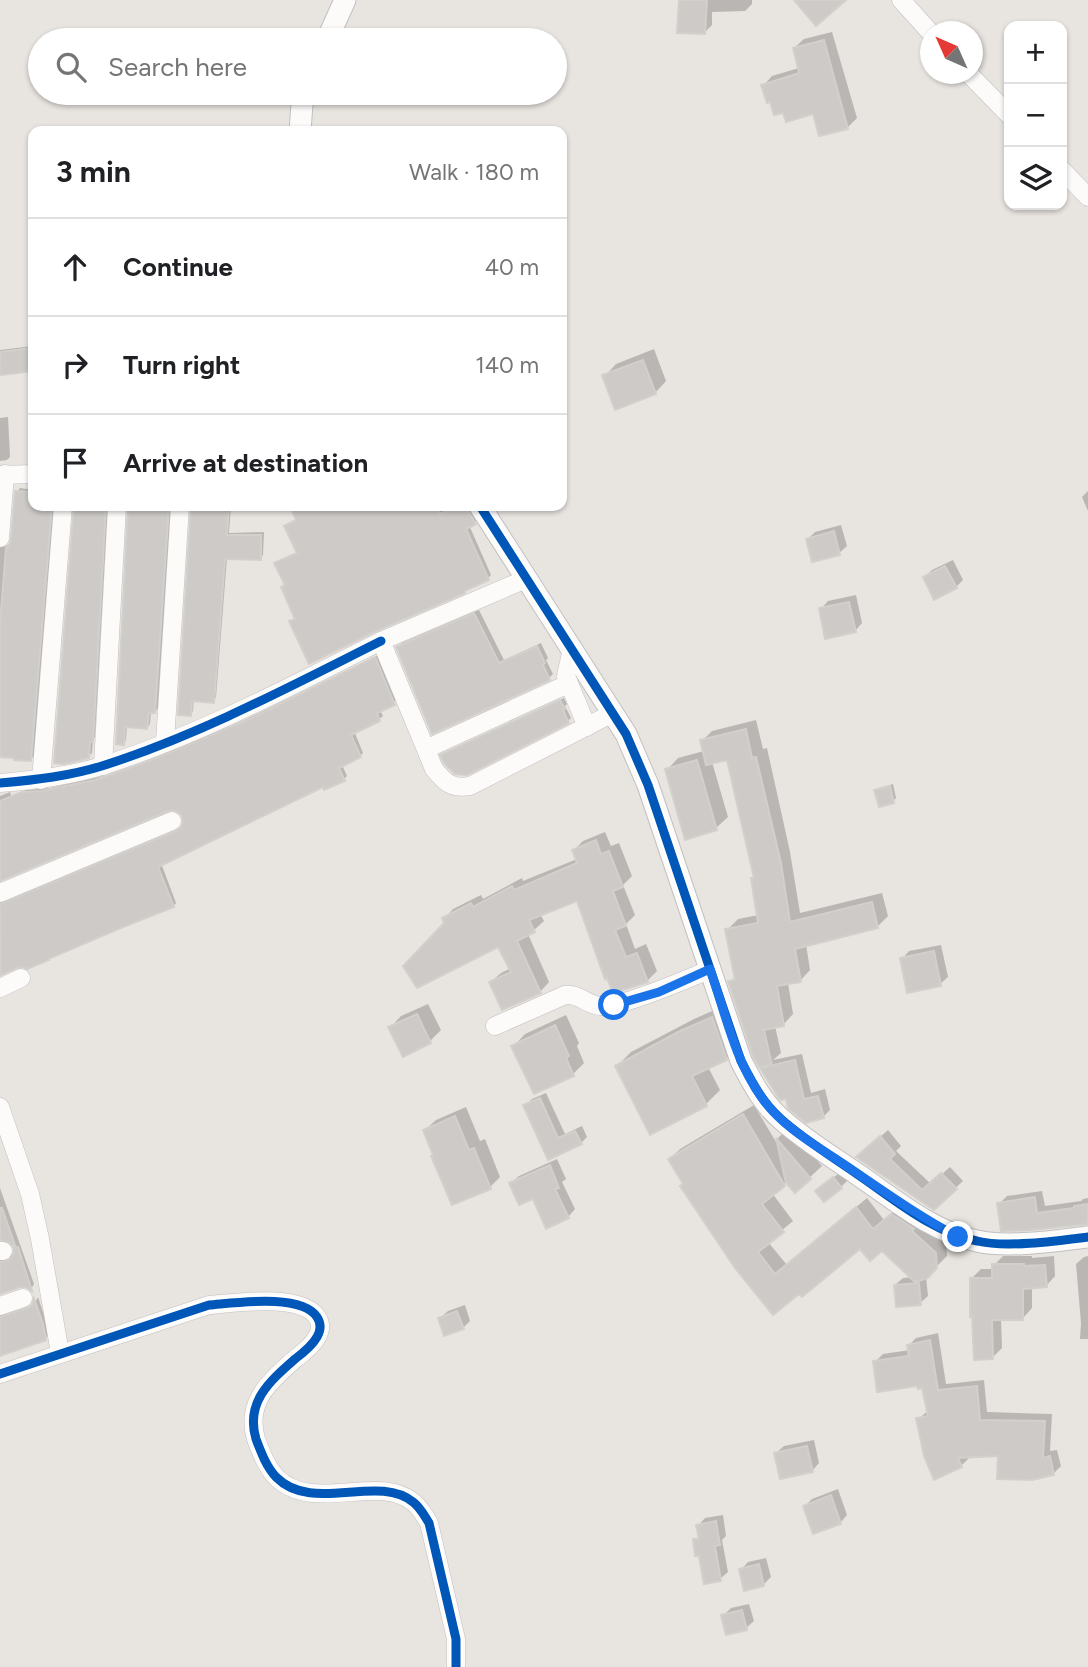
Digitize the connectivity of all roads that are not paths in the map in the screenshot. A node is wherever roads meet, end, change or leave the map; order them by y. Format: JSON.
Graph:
{"nodes":[{"id":1,"x":345,"y":0,"type":"edge"},
{"id":2,"x":901,"y":0,"type":"edge"},
{"id":3,"x":920,"y":21,"type":"edge"},
{"id":4,"x":332,"y":28,"type":"edge"},
{"id":5,"x":979,"y":84,"type":"edge"},
{"id":6,"x":302,"y":105,"type":"edge"},
{"id":7,"x":1004,"y":110,"type":"edge"},
{"id":8,"x":300,"y":126,"type":"edge"},
{"id":9,"x":1067,"y":175,"type":"edge"},
{"id":10,"x":1088,"y":197,"type":"edge"},
{"id":11,"x":3,"y":474,"type":"edge"},
{"id":12,"x":28,"y":474,"type":"edge"},
{"id":13,"x":62,"y":511,"type":"edge"},
{"id":14,"x":117,"y":511,"type":"edge"},
{"id":15,"x":180,"y":511,"type":"edge"},
{"id":16,"x":483,"y":511,"type":"edge"},
{"id":17,"x":0,"y":538,"type":"edge"},
{"id":18,"x":526,"y":579,"type":"junction"},
{"id":19,"x":381,"y":641,"type":"junction"},
{"id":20,"x":572,"y":649,"type":"junction"},
{"id":21,"x":568,"y":684,"type":"junction"},
{"id":22,"x":613,"y":713,"type":"junction"},
{"id":23,"x":587,"y":727,"type":"junction"},
{"id":24,"x":165,"y":742,"type":"junction"},
{"id":25,"x":426,"y":749,"type":"junction"},
{"id":26,"x":103,"y":766,"type":"junction"},
{"id":27,"x":41,"y":780,"type":"junction"},
{"id":28,"x":0,"y":783,"type":"edge"},
{"id":29,"x":172,"y":821,"type":"dead end"},
{"id":30,"x":0,"y":893,"type":"edge"},
{"id":31,"x":710,"y":969,"type":"junction"},
{"id":32,"x":21,"y":978,"type":"dead end"},
{"id":33,"x":0,"y":988,"type":"edge"},
{"id":34,"x":495,"y":1027,"type":"dead end"},
{"id":35,"x":0,"y":1107,"type":"edge"},
{"id":36,"x":1088,"y":1237,"type":"edge"},
{"id":37,"x":23,"y":1298,"type":"dead end"},
{"id":38,"x":0,"y":1306,"type":"edge"},
{"id":39,"x":60,"y":1353,"type":"junction"},
{"id":40,"x":0,"y":1374,"type":"edge"},
{"id":41,"x":456,"y":1667,"type":"edge"}],
"edges":[{"from":1,"to":4,"type":"street"},
{"from":2,"to":3,"type":"street"},
{"from":5,"to":7,"type":"street"},
{"from":6,"to":8,"type":"street"},
{"from":9,"to":10,"type":"street"},
{"from":11,"to":12,"type":"street"},
{"from":11,"to":17,"type":"street"},
{"from":13,"to":27,"type":"street"},
{"from":14,"to":26,"type":"street"},
{"from":15,"to":24,"type":"street"},
{"from":16,"to":18,"type":"street"},
{"from":18,"to":19,"type":"street"},
{"from":18,"to":20,"type":"street"},
{"from":19,"to":24,"type":"street"},
{"from":19,"to":25,"type":"street"},
{"from":20,"to":21,"type":"street"},
{"from":20,"to":22,"type":"street"},
{"from":21,"to":23,"type":"street"},
{"from":21,"to":25,"type":"street"},
{"from":22,"to":23,"type":"street"},
{"from":22,"to":31,"type":"street"},
{"from":23,"to":25,"type":"street"},
{"from":24,"to":26,"type":"street"},
{"from":26,"to":27,"type":"street"},
{"from":27,"to":28,"type":"street"},
{"from":29,"to":30,"type":"street"},
{"from":31,"to":34,"type":"street"},
{"from":31,"to":36,"type":"street"},
{"from":32,"to":33,"type":"street"},
{"from":35,"to":39,"type":"street"},
{"from":37,"to":38,"type":"street"},
{"from":39,"to":40,"type":"street"},
{"from":39,"to":41,"type":"street"}]}
